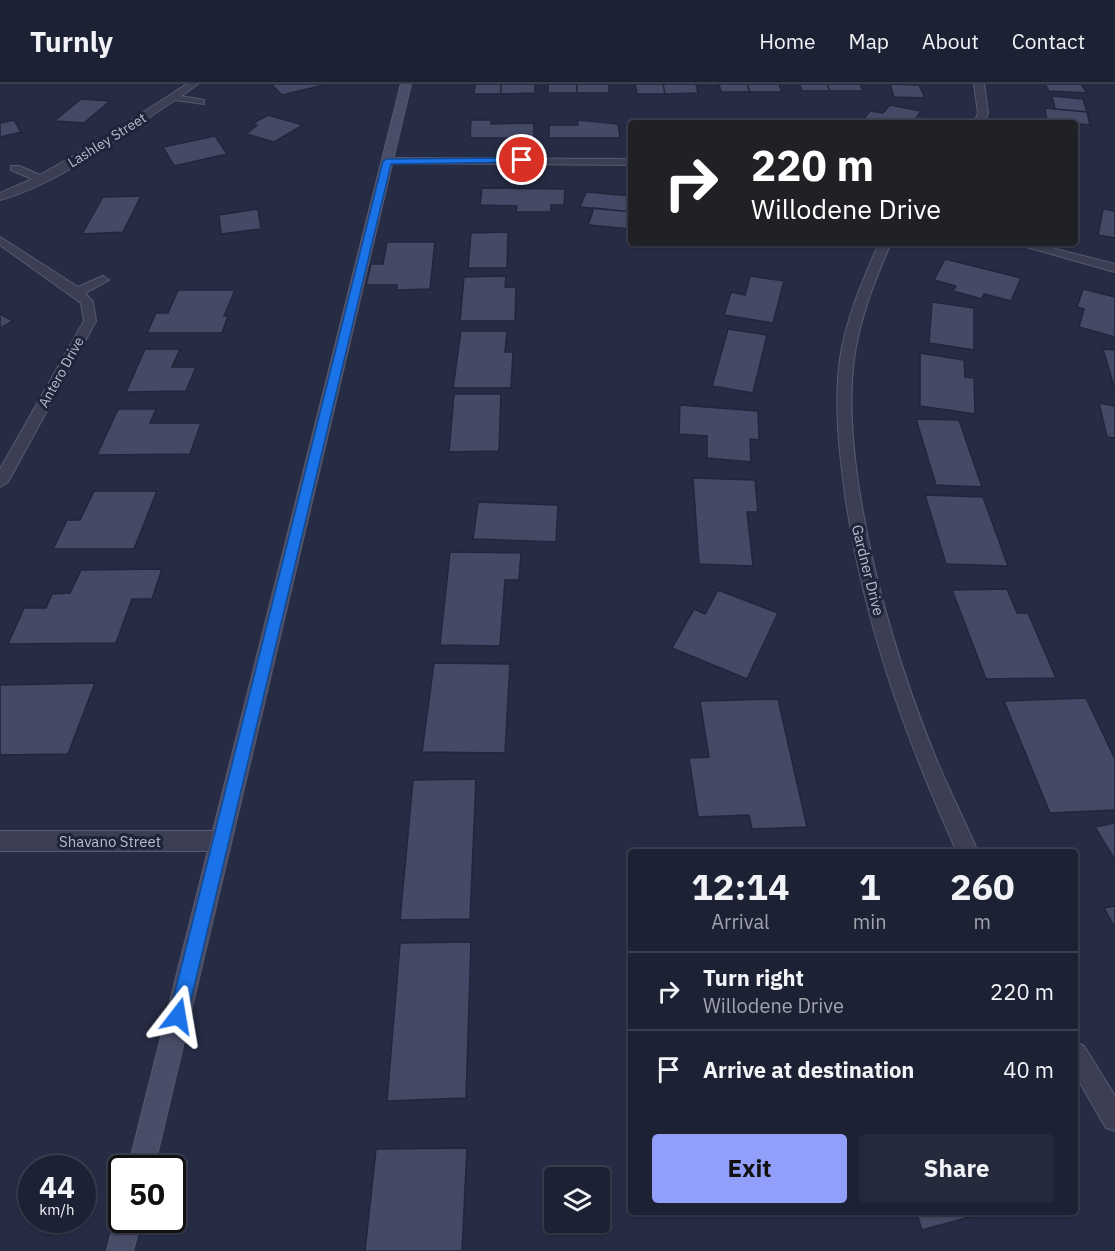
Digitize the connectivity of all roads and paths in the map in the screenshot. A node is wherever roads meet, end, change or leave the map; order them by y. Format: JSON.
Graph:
{"nodes":[{"id":1,"x":193,"y":84,"type":"edge"},
{"id":2,"x":406,"y":84,"type":"edge"},
{"id":3,"x":979,"y":84,"type":"edge"},
{"id":4,"x":172,"y":97,"type":"junction"},
{"id":5,"x":201,"y":102,"type":"dead end"},
{"id":6,"x":980,"y":120,"type":"edge"},
{"id":7,"x":387,"y":161,"type":"junction"},
{"id":8,"x":628,"y":162,"type":"edge"},
{"id":9,"x":15,"y":168,"type":"dead end"},
{"id":10,"x":41,"y":180,"type":"junction"},
{"id":11,"x":0,"y":197,"type":"edge"},
{"id":12,"x":0,"y":240,"type":"edge"},
{"id":13,"x":884,"y":246,"type":"edge"},
{"id":14,"x":1030,"y":246,"type":"edge"},
{"id":15,"x":1115,"y":268,"type":"edge"},
{"id":16,"x":103,"y":280,"type":"dead end"},
{"id":17,"x":77,"y":292,"type":"junction"},
{"id":18,"x":16,"y":452,"type":"junction"},
{"id":19,"x":0,"y":453,"type":"edge"},
{"id":20,"x":0,"y":482,"type":"edge"},
{"id":21,"x":0,"y":841,"type":"edge"},
{"id":22,"x":221,"y":841,"type":"junction"},
{"id":23,"x":967,"y":849,"type":"edge"},
{"id":24,"x":1078,"y":1057,"type":"edge"},
{"id":25,"x":1115,"y":1119,"type":"edge"},
{"id":26,"x":144,"y":1155,"type":"edge"},
{"id":27,"x":125,"y":1233,"type":"edge"},
{"id":28,"x":120,"y":1251,"type":"edge"}],
"edges":[{"from":1,"to":4,"type":"street","name":"Lashley Street"},
{"from":2,"to":7,"type":"main road"},
{"from":3,"to":6,"type":"street"},
{"from":4,"to":5,"type":"street"},
{"from":4,"to":10,"type":"street","name":"Lashley Street"},
{"from":7,"to":8,"type":"street"},
{"from":7,"to":22,"type":"main road"},
{"from":9,"to":10,"type":"street"},
{"from":10,"to":11,"type":"street","name":"Lashley Street"},
{"from":12,"to":17,"type":"street"},
{"from":13,"to":23,"type":"street","name":"Gardner Drive"},
{"from":14,"to":15,"type":"street"},
{"from":16,"to":17,"type":"street"},
{"from":17,"to":18,"type":"street","name":"Antero Drive"},
{"from":18,"to":19,"type":"street"},
{"from":18,"to":20,"type":"street","name":"Antero Drive"},
{"from":21,"to":22,"type":"street","name":"Shavano Street"},
{"from":22,"to":26,"type":"main road"},
{"from":24,"to":25,"type":"street"},
{"from":27,"to":28,"type":"main road"}]}
